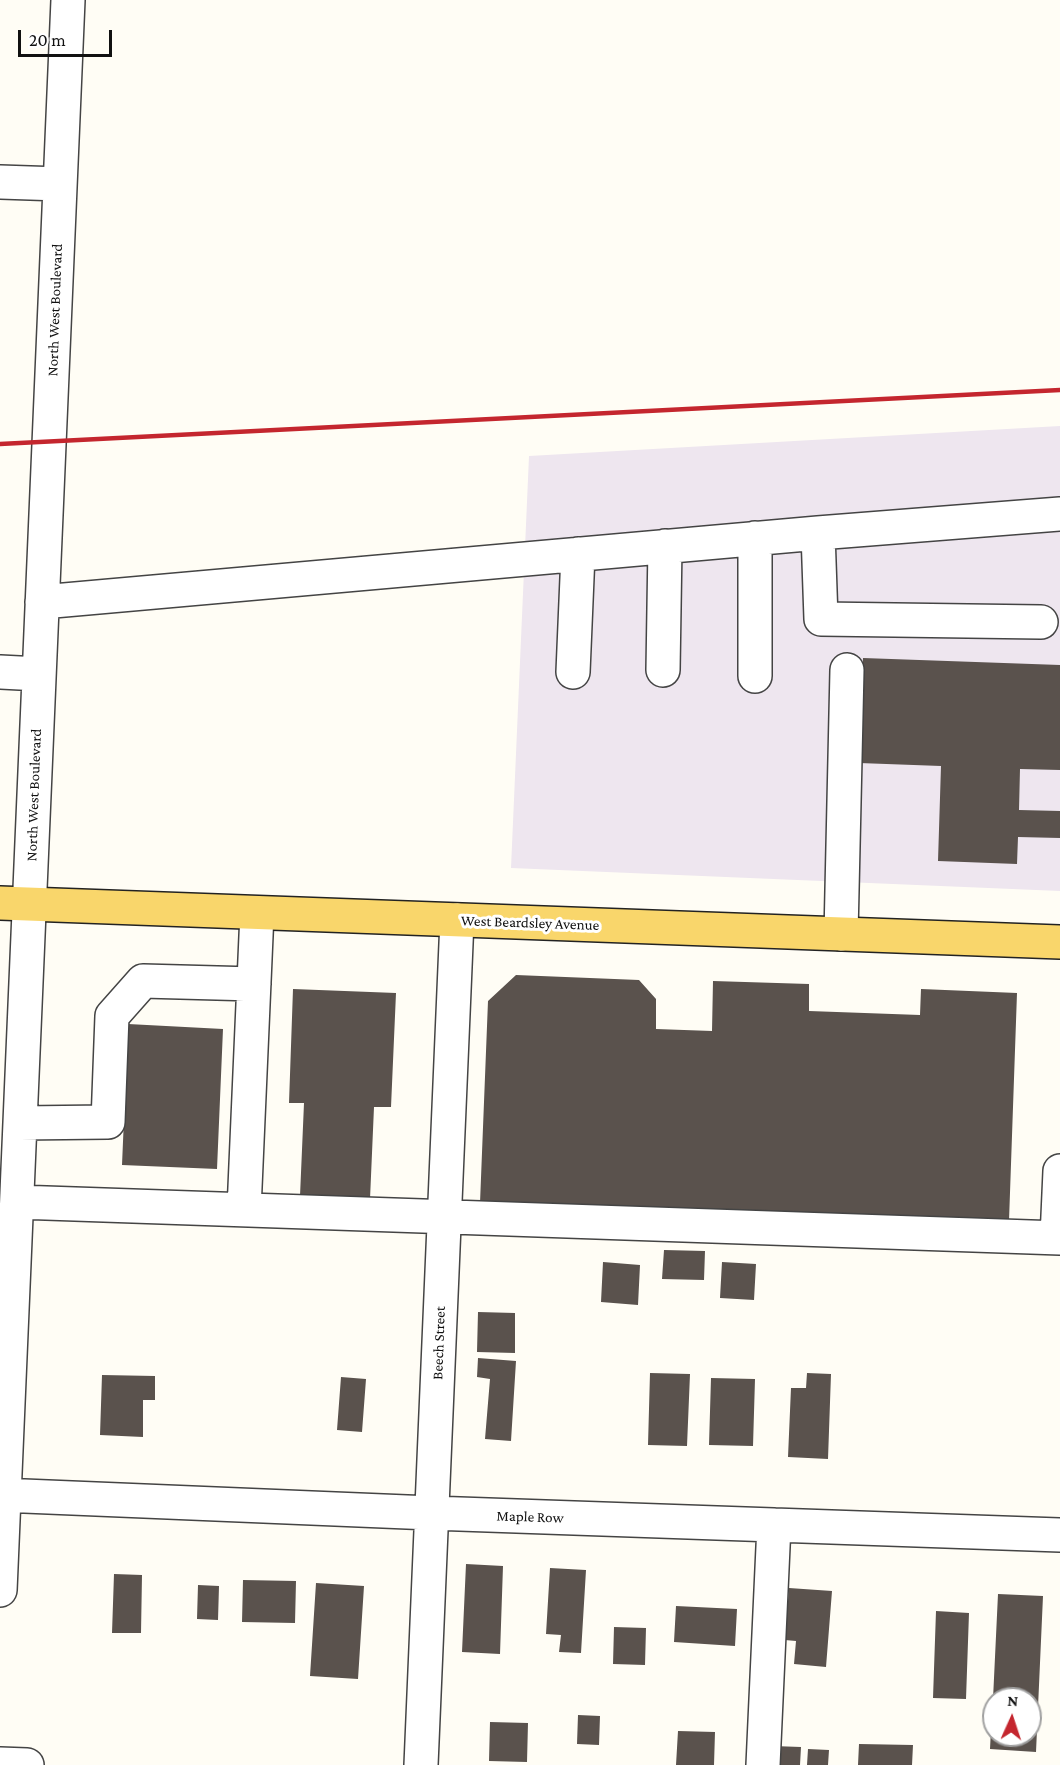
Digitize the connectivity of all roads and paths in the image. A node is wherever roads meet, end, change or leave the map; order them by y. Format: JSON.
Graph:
{"nodes":[{"id":1,"x":68,"y":0,"type":"edge"},
{"id":2,"x":0,"y":182,"type":"edge"},
{"id":3,"x":60,"y":184,"type":"junction"},
{"id":4,"x":1060,"y":514,"type":"edge"},
{"id":5,"x":818,"y":533,"type":"junction"},
{"id":6,"x":755,"y":538,"type":"junction"},
{"id":7,"x":665,"y":546,"type":"junction"},
{"id":8,"x":578,"y":554,"type":"junction"},
{"id":9,"x":42,"y":602,"type":"junction"},
{"id":10,"x":1041,"y":622,"type":"dead end"},
{"id":11,"x":663,"y":670,"type":"dead end"},
{"id":12,"x":847,"y":670,"type":"dead end"},
{"id":13,"x":0,"y":672,"type":"edge"},
{"id":14,"x":573,"y":672,"type":"dead end"},
{"id":15,"x":39,"y":674,"type":"junction"},
{"id":16,"x":755,"y":676,"type":"dead end"},
{"id":17,"x":15,"y":904,"type":"edge"},
{"id":18,"x":257,"y":913,"type":"junction"},
{"id":19,"x":457,"y":920,"type":"junction"},
{"id":20,"x":841,"y":934,"type":"junction"},
{"id":21,"x":1060,"y":942,"type":"edge"},
{"id":22,"x":254,"y":984,"type":"junction"},
{"id":23,"x":20,"y":1123,"type":"junction"},
{"id":24,"x":1060,"y":1171,"type":"edge"},
{"id":25,"x":17,"y":1202,"type":"junction"},
{"id":26,"x":244,"y":1210,"type":"junction"},
{"id":27,"x":444,"y":1217,"type":"junction"},
{"id":28,"x":1058,"y":1238,"type":"edge"},
{"id":29,"x":2,"y":1495,"type":"edge"},
{"id":30,"x":431,"y":1513,"type":"junction"},
{"id":31,"x":774,"y":1525,"type":"junction"},
{"id":32,"x":1060,"y":1535,"type":"edge"},
{"id":33,"x":0,"y":1590,"type":"edge"},
{"id":34,"x":0,"y":1764,"type":"edge"},
{"id":35,"x":27,"y":1765,"type":"edge"},
{"id":36,"x":421,"y":1765,"type":"edge"},
{"id":37,"x":763,"y":1765,"type":"edge"}],
"edges":[{"from":1,"to":3,"type":"street","name":"North West Boulevard"},
{"from":2,"to":3,"type":"street"},
{"from":3,"to":9,"type":"street","name":"North West Boulevard"},
{"from":4,"to":5,"type":"street"},
{"from":5,"to":6,"type":"street"},
{"from":5,"to":10,"type":"street"},
{"from":6,"to":7,"type":"street"},
{"from":6,"to":16,"type":"street"},
{"from":7,"to":8,"type":"street"},
{"from":7,"to":11,"type":"street"},
{"from":8,"to":9,"type":"street"},
{"from":8,"to":14,"type":"street"},
{"from":9,"to":15,"type":"street","name":"North West Boulevard"},
{"from":12,"to":20,"type":"street"},
{"from":13,"to":15,"type":"street"},
{"from":15,"to":17,"type":"street","name":"North West Boulevard"},
{"from":17,"to":18,"type":"main road","name":"West Beardsley Avenue"},
{"from":17,"to":23,"type":"street","name":"North West Boulevard"},
{"from":18,"to":19,"type":"main road","name":"West Beardsley Avenue"},
{"from":18,"to":22,"type":"street"},
{"from":19,"to":20,"type":"main road","name":"West Beardsley Avenue"},
{"from":19,"to":27,"type":"street","name":"Beech Street"},
{"from":20,"to":21,"type":"main road","name":"West Beardsley Avenue"},
{"from":22,"to":23,"type":"street"},
{"from":22,"to":26,"type":"street"},
{"from":23,"to":25,"type":"street","name":"North West Boulevard"},
{"from":24,"to":28,"type":"street"},
{"from":25,"to":26,"type":"street"},
{"from":25,"to":29,"type":"street","name":"North West Boulevard"},
{"from":26,"to":27,"type":"street"},
{"from":27,"to":28,"type":"street"},
{"from":27,"to":30,"type":"street","name":"Beech Street"},
{"from":29,"to":30,"type":"street","name":"Maple Row"},
{"from":29,"to":33,"type":"street","name":"North West Boulevard"},
{"from":30,"to":31,"type":"street","name":"Maple Row"},
{"from":30,"to":36,"type":"street","name":"Beech Street"},
{"from":31,"to":32,"type":"street","name":"Maple Row"},
{"from":31,"to":37,"type":"street"},
{"from":34,"to":35,"type":"street"}]}
